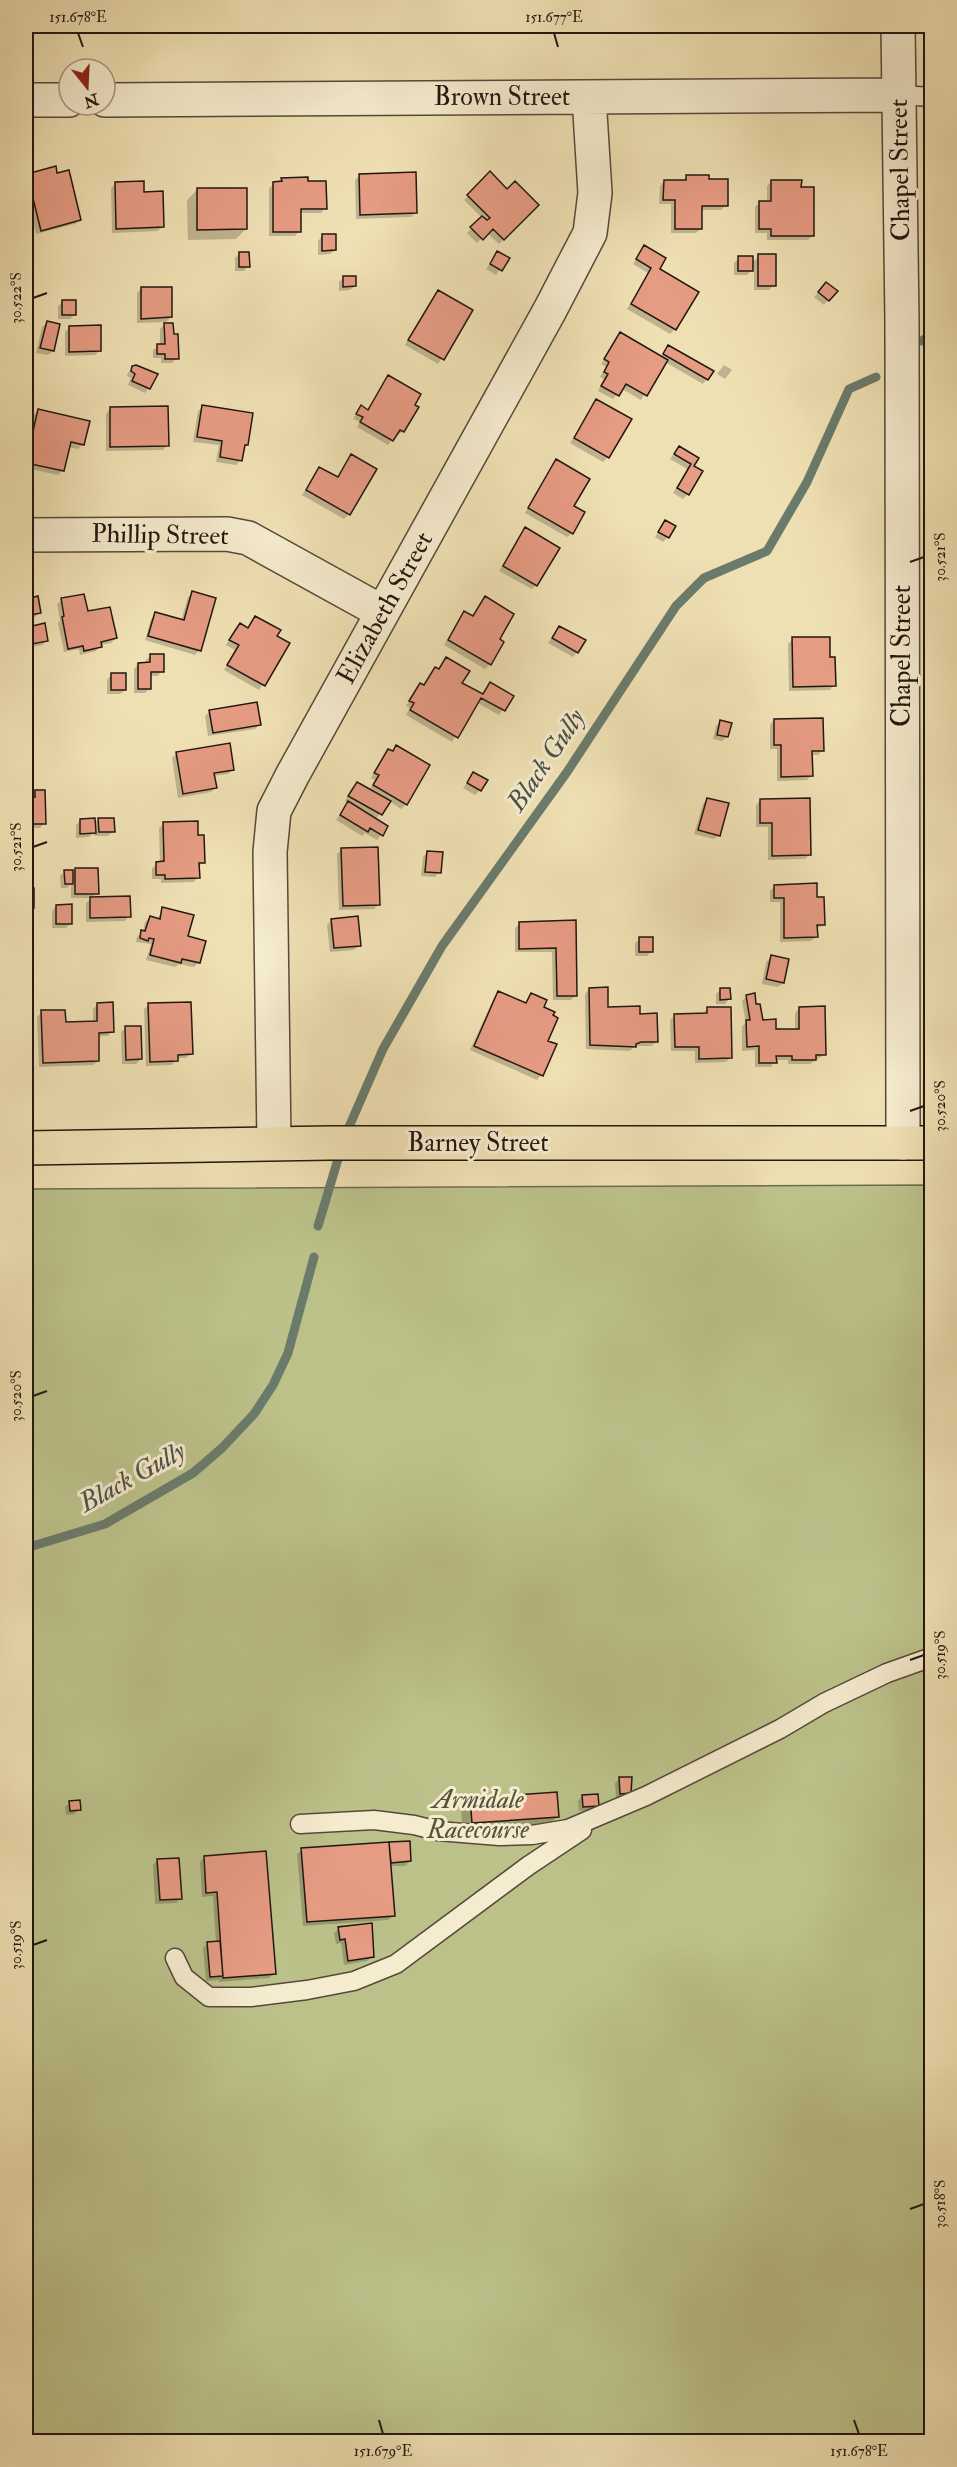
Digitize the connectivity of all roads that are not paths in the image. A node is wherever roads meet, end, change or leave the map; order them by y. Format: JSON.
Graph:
{"nodes":[{"id":1,"x":898,"y":26,"type":"edge"},
{"id":2,"x":899,"y":95,"type":"junction"},
{"id":3,"x":589,"y":97,"type":"junction"},
{"id":4,"x":932,"y":97,"type":"edge"},
{"id":5,"x":26,"y":100,"type":"edge"},
{"id":6,"x":57,"y":100,"type":"edge"},
{"id":7,"x":117,"y":100,"type":"edge"},
{"id":8,"x":26,"y":535,"type":"edge"},
{"id":9,"x":382,"y":612,"type":"junction"},
{"id":10,"x":274,"y":1143,"type":"junction"},
{"id":11,"x":917,"y":1143,"type":"edge"},
{"id":12,"x":26,"y":1148,"type":"edge"},
{"id":13,"x":932,"y":1658,"type":"edge"},
{"id":14,"x":606,"y":1815,"type":"junction"},
{"id":15,"x":300,"y":1824,"type":"dead end"},
{"id":16,"x":175,"y":1958,"type":"dead end"}],
"edges":[{"from":1,"to":2,"type":"street","name":"Chapel Street"},
{"from":2,"to":3,"type":"street","name":"Brown Street"},
{"from":2,"to":4,"type":"lane"},
{"from":2,"to":11,"type":"street","name":"Chapel Street"},
{"from":3,"to":7,"type":"street","name":"Brown Street"},
{"from":3,"to":9,"type":"street","name":"Elizabeth Street"},
{"from":5,"to":6,"type":"street"},
{"from":8,"to":9,"type":"street","name":"Phillip Street"},
{"from":9,"to":10,"type":"street","name":"Elizabeth Street"},
{"from":10,"to":11,"type":"main road","name":"Barney Street"},
{"from":10,"to":12,"type":"main road","name":"Barney Street"},
{"from":13,"to":14,"type":"lane"},
{"from":14,"to":15,"type":"lane"},
{"from":14,"to":16,"type":"lane"}]}
